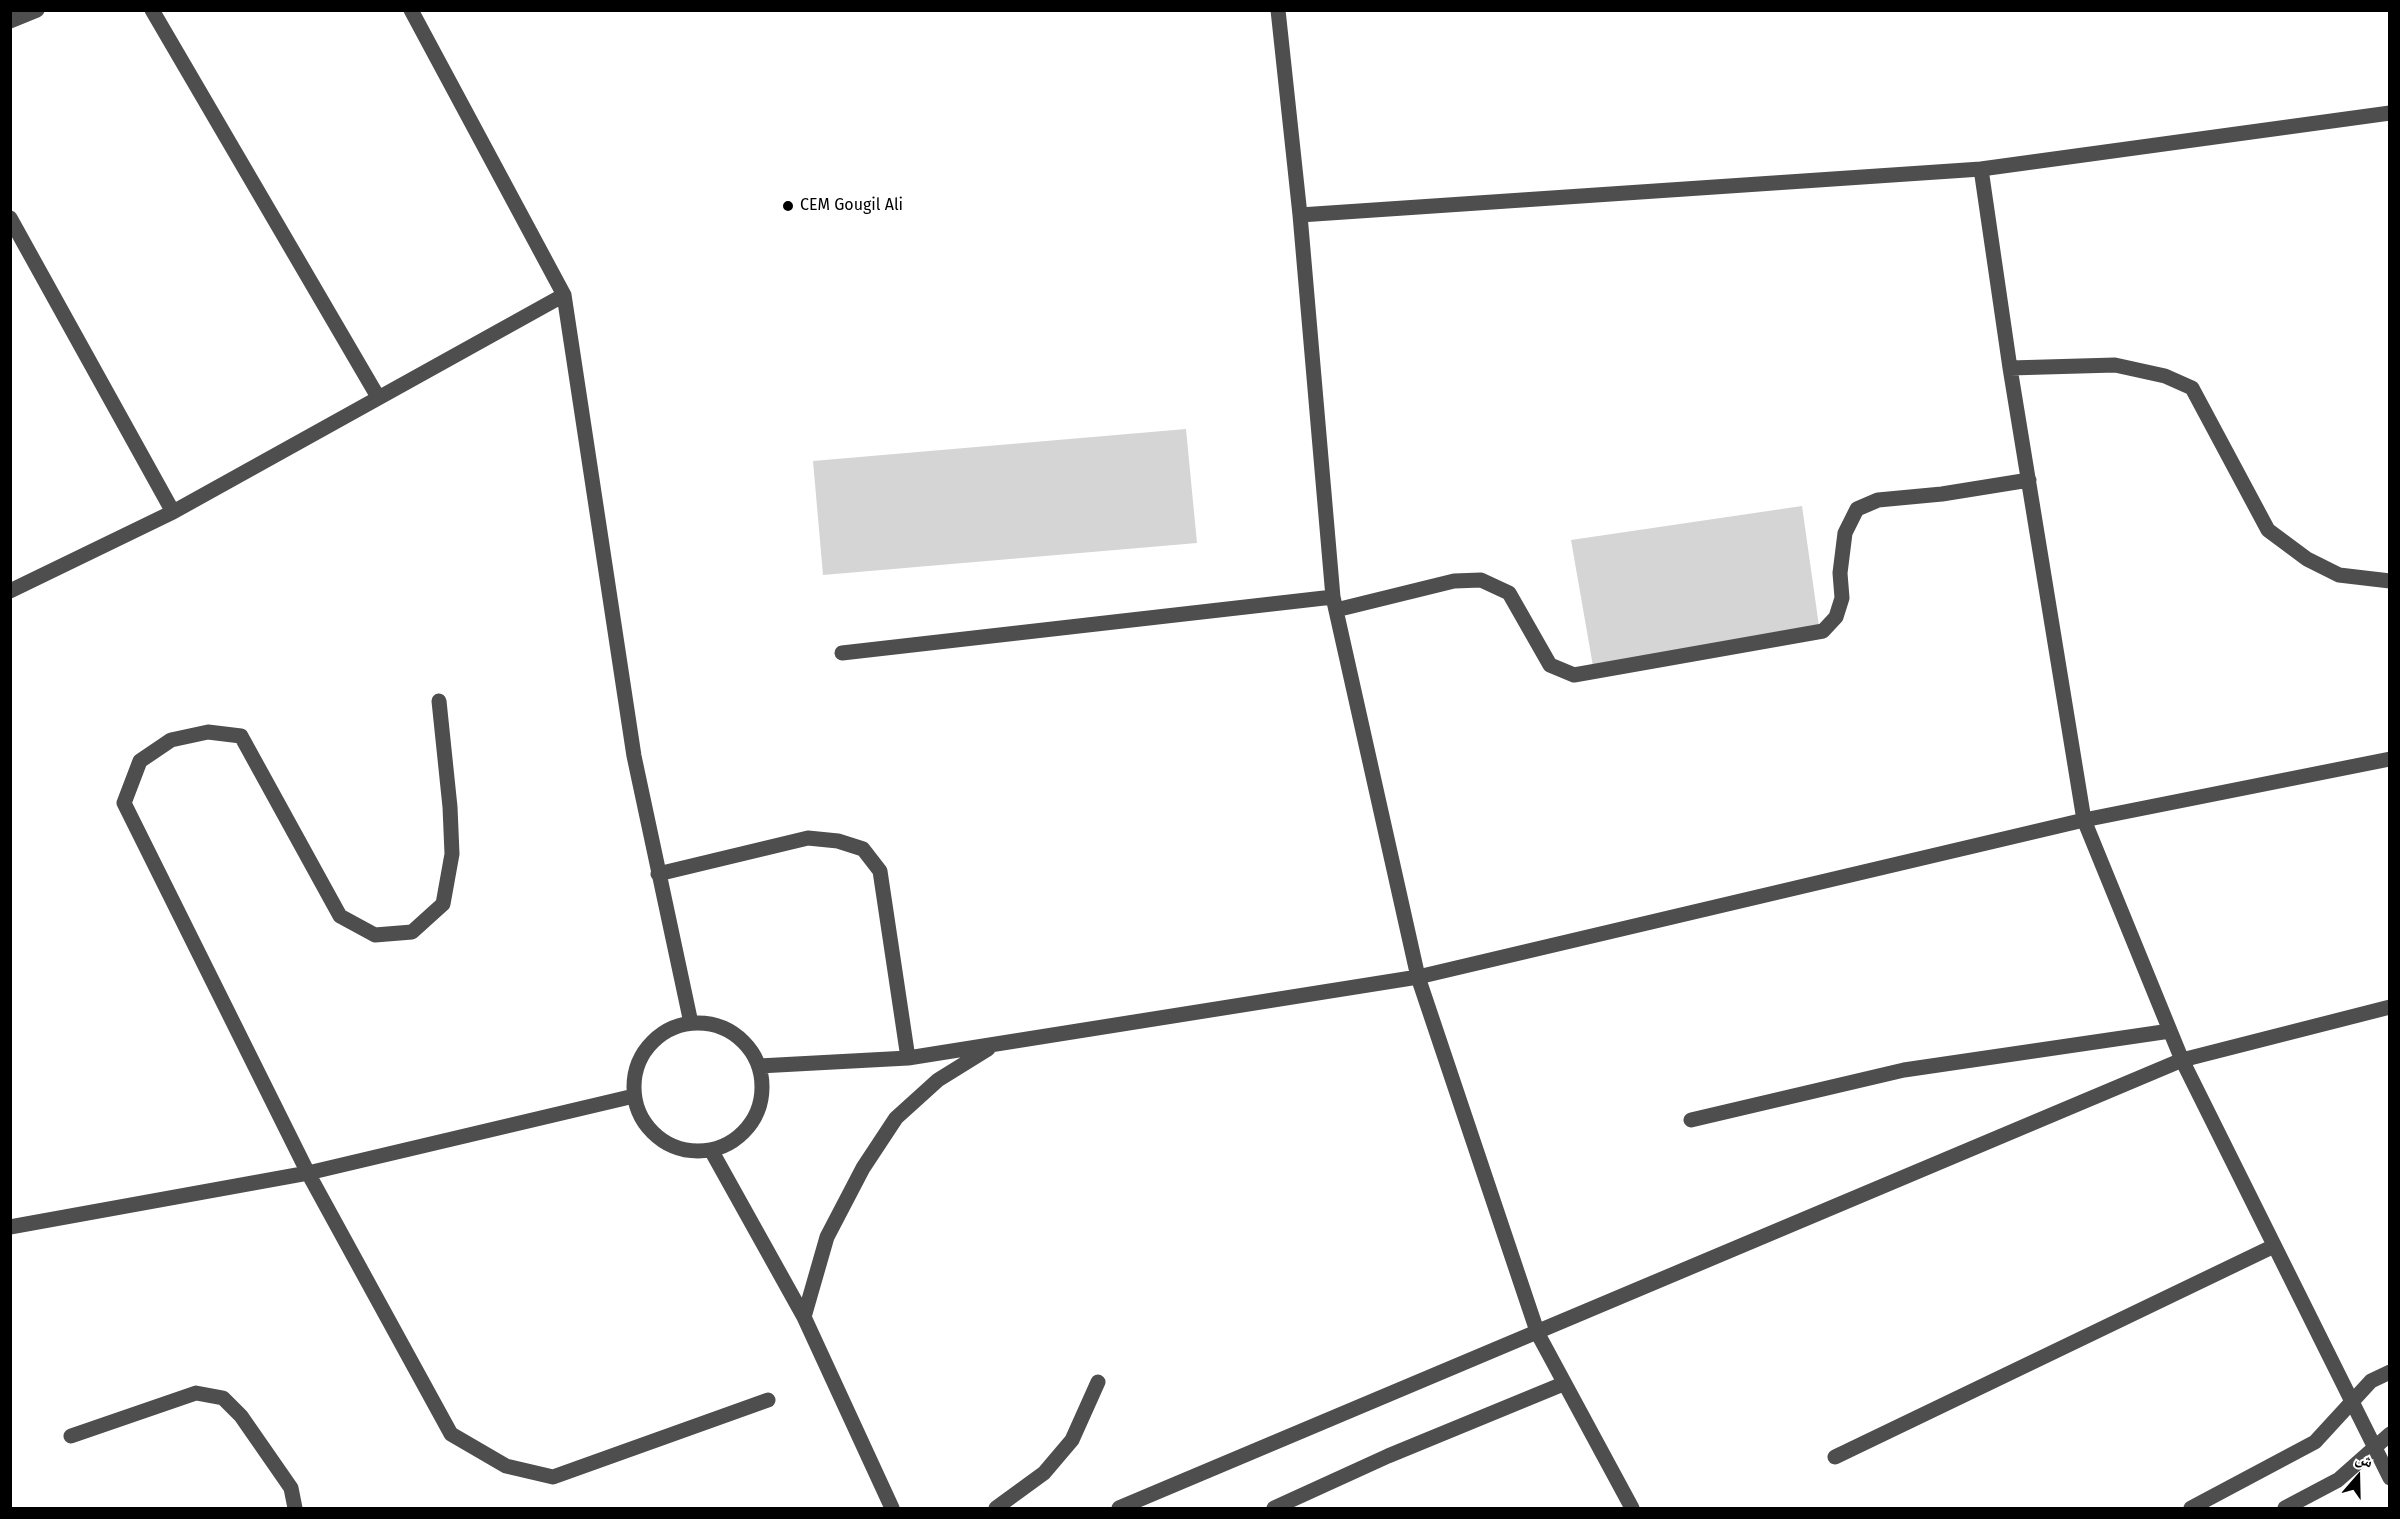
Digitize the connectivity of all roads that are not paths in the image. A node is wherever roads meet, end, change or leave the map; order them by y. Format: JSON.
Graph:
{"nodes":[{"id":1,"x":37,"y":10,"type":"edge"},
{"id":2,"x":152,"y":10,"type":"edge"},
{"id":3,"x":411,"y":10,"type":"edge"},
{"id":4,"x":1278,"y":10,"type":"edge"},
{"id":5,"x":10,"y":21,"type":"edge"},
{"id":6,"x":2390,"y":113,"type":"edge"},
{"id":7,"x":1981,"y":169,"type":"junction"},
{"id":8,"x":1300,"y":215,"type":"junction"},
{"id":9,"x":10,"y":218,"type":"edge"},
{"id":10,"x":564,"y":295,"type":"junction"},
{"id":11,"x":2010,"y":368,"type":"junction"},
{"id":12,"x":378,"y":397,"type":"junction"},
{"id":13,"x":2029,"y":480,"type":"junction"},
{"id":14,"x":173,"y":512,"type":"junction"},
{"id":15,"x":2390,"y":581,"type":"edge"},
{"id":16,"x":10,"y":591,"type":"edge"},
{"id":17,"x":1335,"y":603,"type":"junction"},
{"id":18,"x":842,"y":653,"type":"dead end"},
{"id":19,"x":439,"y":701,"type":"dead end"},
{"id":20,"x":2390,"y":759,"type":"edge"},
{"id":21,"x":2084,"y":820,"type":"junction"},
{"id":22,"x":658,"y":874,"type":"junction"},
{"id":23,"x":1418,"y":977,"type":"junction"},
{"id":24,"x":2390,"y":1007,"type":"edge"},
{"id":25,"x":691,"y":1023,"type":"junction"},
{"id":26,"x":2170,"y":1031,"type":"junction"},
{"id":27,"x":994,"y":1046,"type":"junction"},
{"id":28,"x":908,"y":1058,"type":"junction"},
{"id":29,"x":2182,"y":1060,"type":"junction"},
{"id":30,"x":759,"y":1066,"type":"junction"},
{"id":31,"x":634,"y":1096,"type":"junction"},
{"id":32,"x":1691,"y":1120,"type":"dead end"},
{"id":33,"x":711,"y":1150,"type":"junction"},
{"id":34,"x":308,"y":1173,"type":"junction"},
{"id":35,"x":10,"y":1227,"type":"edge"},
{"id":36,"x":2274,"y":1246,"type":"junction"},
{"id":37,"x":804,"y":1317,"type":"junction"},
{"id":38,"x":1538,"y":1334,"type":"junction"},
{"id":39,"x":2390,"y":1372,"type":"edge"},
{"id":40,"x":1098,"y":1382,"type":"dead end"},
{"id":41,"x":1563,"y":1384,"type":"junction"},
{"id":42,"x":768,"y":1400,"type":"dead end"},
{"id":43,"x":2352,"y":1402,"type":"junction"},
{"id":44,"x":2390,"y":1434,"type":"edge"},
{"id":45,"x":71,"y":1436,"type":"dead end"},
{"id":46,"x":2374,"y":1447,"type":"junction"},
{"id":47,"x":1835,"y":1457,"type":"dead end"},
{"id":48,"x":2390,"y":1478,"type":"edge"},
{"id":49,"x":295,"y":1509,"type":"edge"},
{"id":50,"x":892,"y":1509,"type":"edge"},
{"id":51,"x":996,"y":1509,"type":"edge"},
{"id":52,"x":1119,"y":1509,"type":"edge"},
{"id":53,"x":1274,"y":1509,"type":"edge"},
{"id":54,"x":1632,"y":1509,"type":"edge"},
{"id":55,"x":2191,"y":1509,"type":"edge"},
{"id":56,"x":2285,"y":1509,"type":"edge"}],
"edges":[{"from":1,"to":5,"type":"street"},
{"from":2,"to":12,"type":"street"},
{"from":3,"to":10,"type":"street"},
{"from":4,"to":8,"type":"street"},
{"from":6,"to":7,"type":"street"},
{"from":7,"to":8,"type":"street"},
{"from":7,"to":11,"type":"street"},
{"from":8,"to":17,"type":"street"},
{"from":9,"to":14,"type":"street"},
{"from":10,"to":12,"type":"street"},
{"from":10,"to":22,"type":"street"},
{"from":11,"to":13,"type":"street"},
{"from":11,"to":15,"type":"street"},
{"from":12,"to":14,"type":"street"},
{"from":13,"to":17,"type":"street"},
{"from":13,"to":21,"type":"street"},
{"from":14,"to":16,"type":"street"},
{"from":17,"to":18,"type":"street"},
{"from":17,"to":23,"type":"street"},
{"from":19,"to":34,"type":"street"},
{"from":20,"to":21,"type":"street"},
{"from":21,"to":23,"type":"street"},
{"from":21,"to":26,"type":"street"},
{"from":22,"to":25,"type":"street"},
{"from":22,"to":28,"type":"street"},
{"from":23,"to":27,"type":"street"},
{"from":23,"to":38,"type":"street"},
{"from":24,"to":29,"type":"street"},
{"from":25,"to":30,"type":"street"},
{"from":25,"to":31,"type":"street"},
{"from":26,"to":29,"type":"street"},
{"from":26,"to":32,"type":"street"},
{"from":27,"to":28,"type":"street"},
{"from":27,"to":37,"type":"street"},
{"from":28,"to":30,"type":"street"},
{"from":29,"to":36,"type":"street"},
{"from":29,"to":38,"type":"street"},
{"from":30,"to":33,"type":"street"},
{"from":31,"to":33,"type":"street"},
{"from":31,"to":34,"type":"street"},
{"from":33,"to":37,"type":"street"},
{"from":34,"to":35,"type":"street"},
{"from":34,"to":42,"type":"street"},
{"from":36,"to":43,"type":"street"},
{"from":36,"to":47,"type":"street"},
{"from":37,"to":50,"type":"street"},
{"from":38,"to":41,"type":"street"},
{"from":38,"to":52,"type":"street"},
{"from":39,"to":43,"type":"street"},
{"from":40,"to":51,"type":"street"},
{"from":41,"to":53,"type":"street"},
{"from":41,"to":54,"type":"street"},
{"from":43,"to":46,"type":"street"},
{"from":43,"to":55,"type":"street"},
{"from":44,"to":46,"type":"street"},
{"from":45,"to":49,"type":"street"},
{"from":46,"to":48,"type":"street"},
{"from":46,"to":56,"type":"street"}]}
